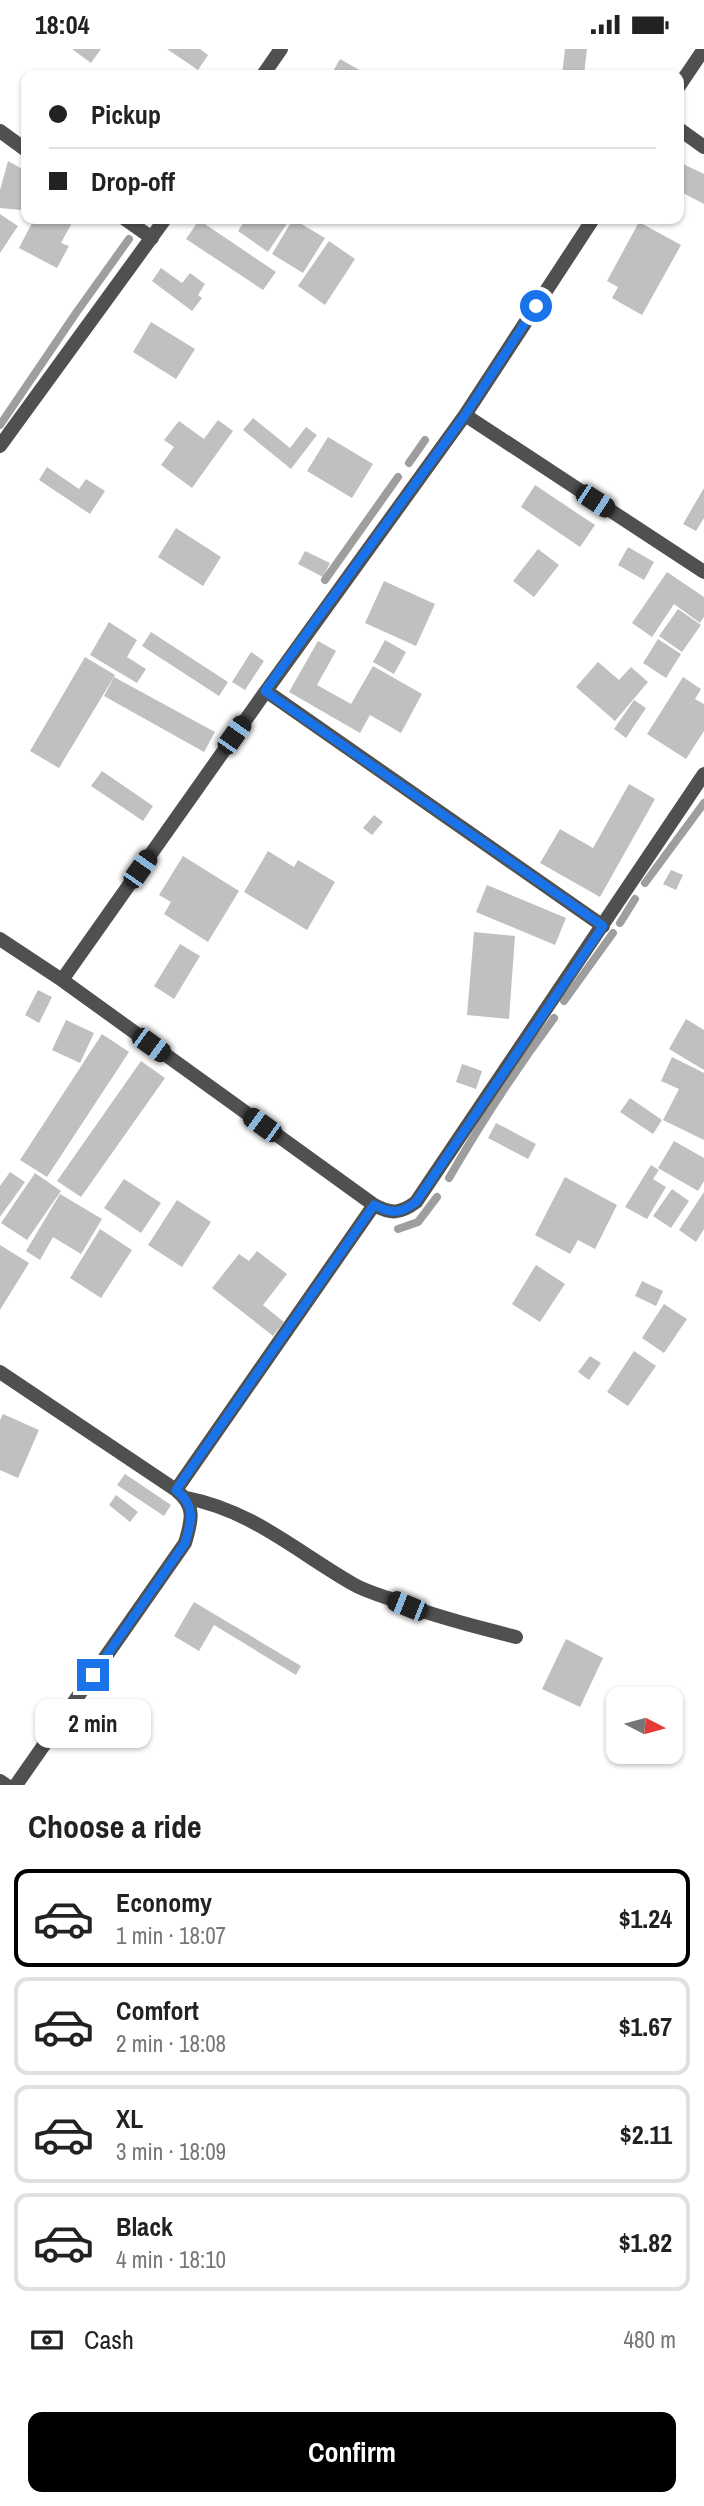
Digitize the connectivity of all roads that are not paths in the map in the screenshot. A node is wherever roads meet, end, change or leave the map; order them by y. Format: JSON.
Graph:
{"nodes":[{"id":1,"x":281,"y":49,"type":"edge"},
{"id":2,"x":704,"y":49,"type":"edge"},
{"id":3,"x":266,"y":70,"type":"edge"},
{"id":4,"x":684,"y":79,"type":"edge"},
{"id":5,"x":0,"y":131,"type":"edge"},
{"id":6,"x":684,"y":133,"type":"edge"},
{"id":7,"x":21,"y":146,"type":"edge"},
{"id":8,"x":704,"y":147,"type":"edge"},
{"id":9,"x":132,"y":224,"type":"edge"},
{"id":10,"x":161,"y":224,"type":"edge"},
{"id":11,"x":590,"y":224,"type":"edge"},
{"id":12,"x":152,"y":237,"type":"junction"},
{"id":13,"x":465,"y":415,"type":"junction"},
{"id":14,"x":0,"y":446,"type":"edge"},
{"id":15,"x":704,"y":572,"type":"edge"},
{"id":16,"x":265,"y":691,"type":"junction"},
{"id":17,"x":704,"y":774,"type":"edge"},
{"id":18,"x":603,"y":926,"type":"junction"},
{"id":19,"x":0,"y":939,"type":"edge"},
{"id":20,"x":62,"y":980,"type":"junction"},
{"id":21,"x":374,"y":1205,"type":"junction"},
{"id":22,"x":0,"y":1372,"type":"edge"},
{"id":23,"x":181,"y":1494,"type":"junction"},
{"id":24,"x":516,"y":1637,"type":"dead end"},
{"id":25,"x":0,"y":1781,"type":"edge"},
{"id":26,"x":6,"y":1785,"type":"edge"},
{"id":27,"x":16,"y":1785,"type":"edge"}],
"edges":[{"from":1,"to":3,"type":"street"},
{"from":2,"to":4,"type":"street"},
{"from":5,"to":7,"type":"street"},
{"from":6,"to":8,"type":"street"},
{"from":9,"to":12,"type":"street"},
{"from":10,"to":12,"type":"street"},
{"from":11,"to":13,"type":"street"},
{"from":12,"to":14,"type":"street"},
{"from":13,"to":15,"type":"street"},
{"from":13,"to":16,"type":"street"},
{"from":16,"to":18,"type":"street"},
{"from":16,"to":20,"type":"street"},
{"from":17,"to":18,"type":"street"},
{"from":18,"to":21,"type":"street"},
{"from":19,"to":20,"type":"street"},
{"from":20,"to":21,"type":"street"},
{"from":21,"to":23,"type":"street"},
{"from":22,"to":23,"type":"street"},
{"from":23,"to":24,"type":"street"},
{"from":23,"to":27,"type":"street"},
{"from":25,"to":26,"type":"street"}]}
